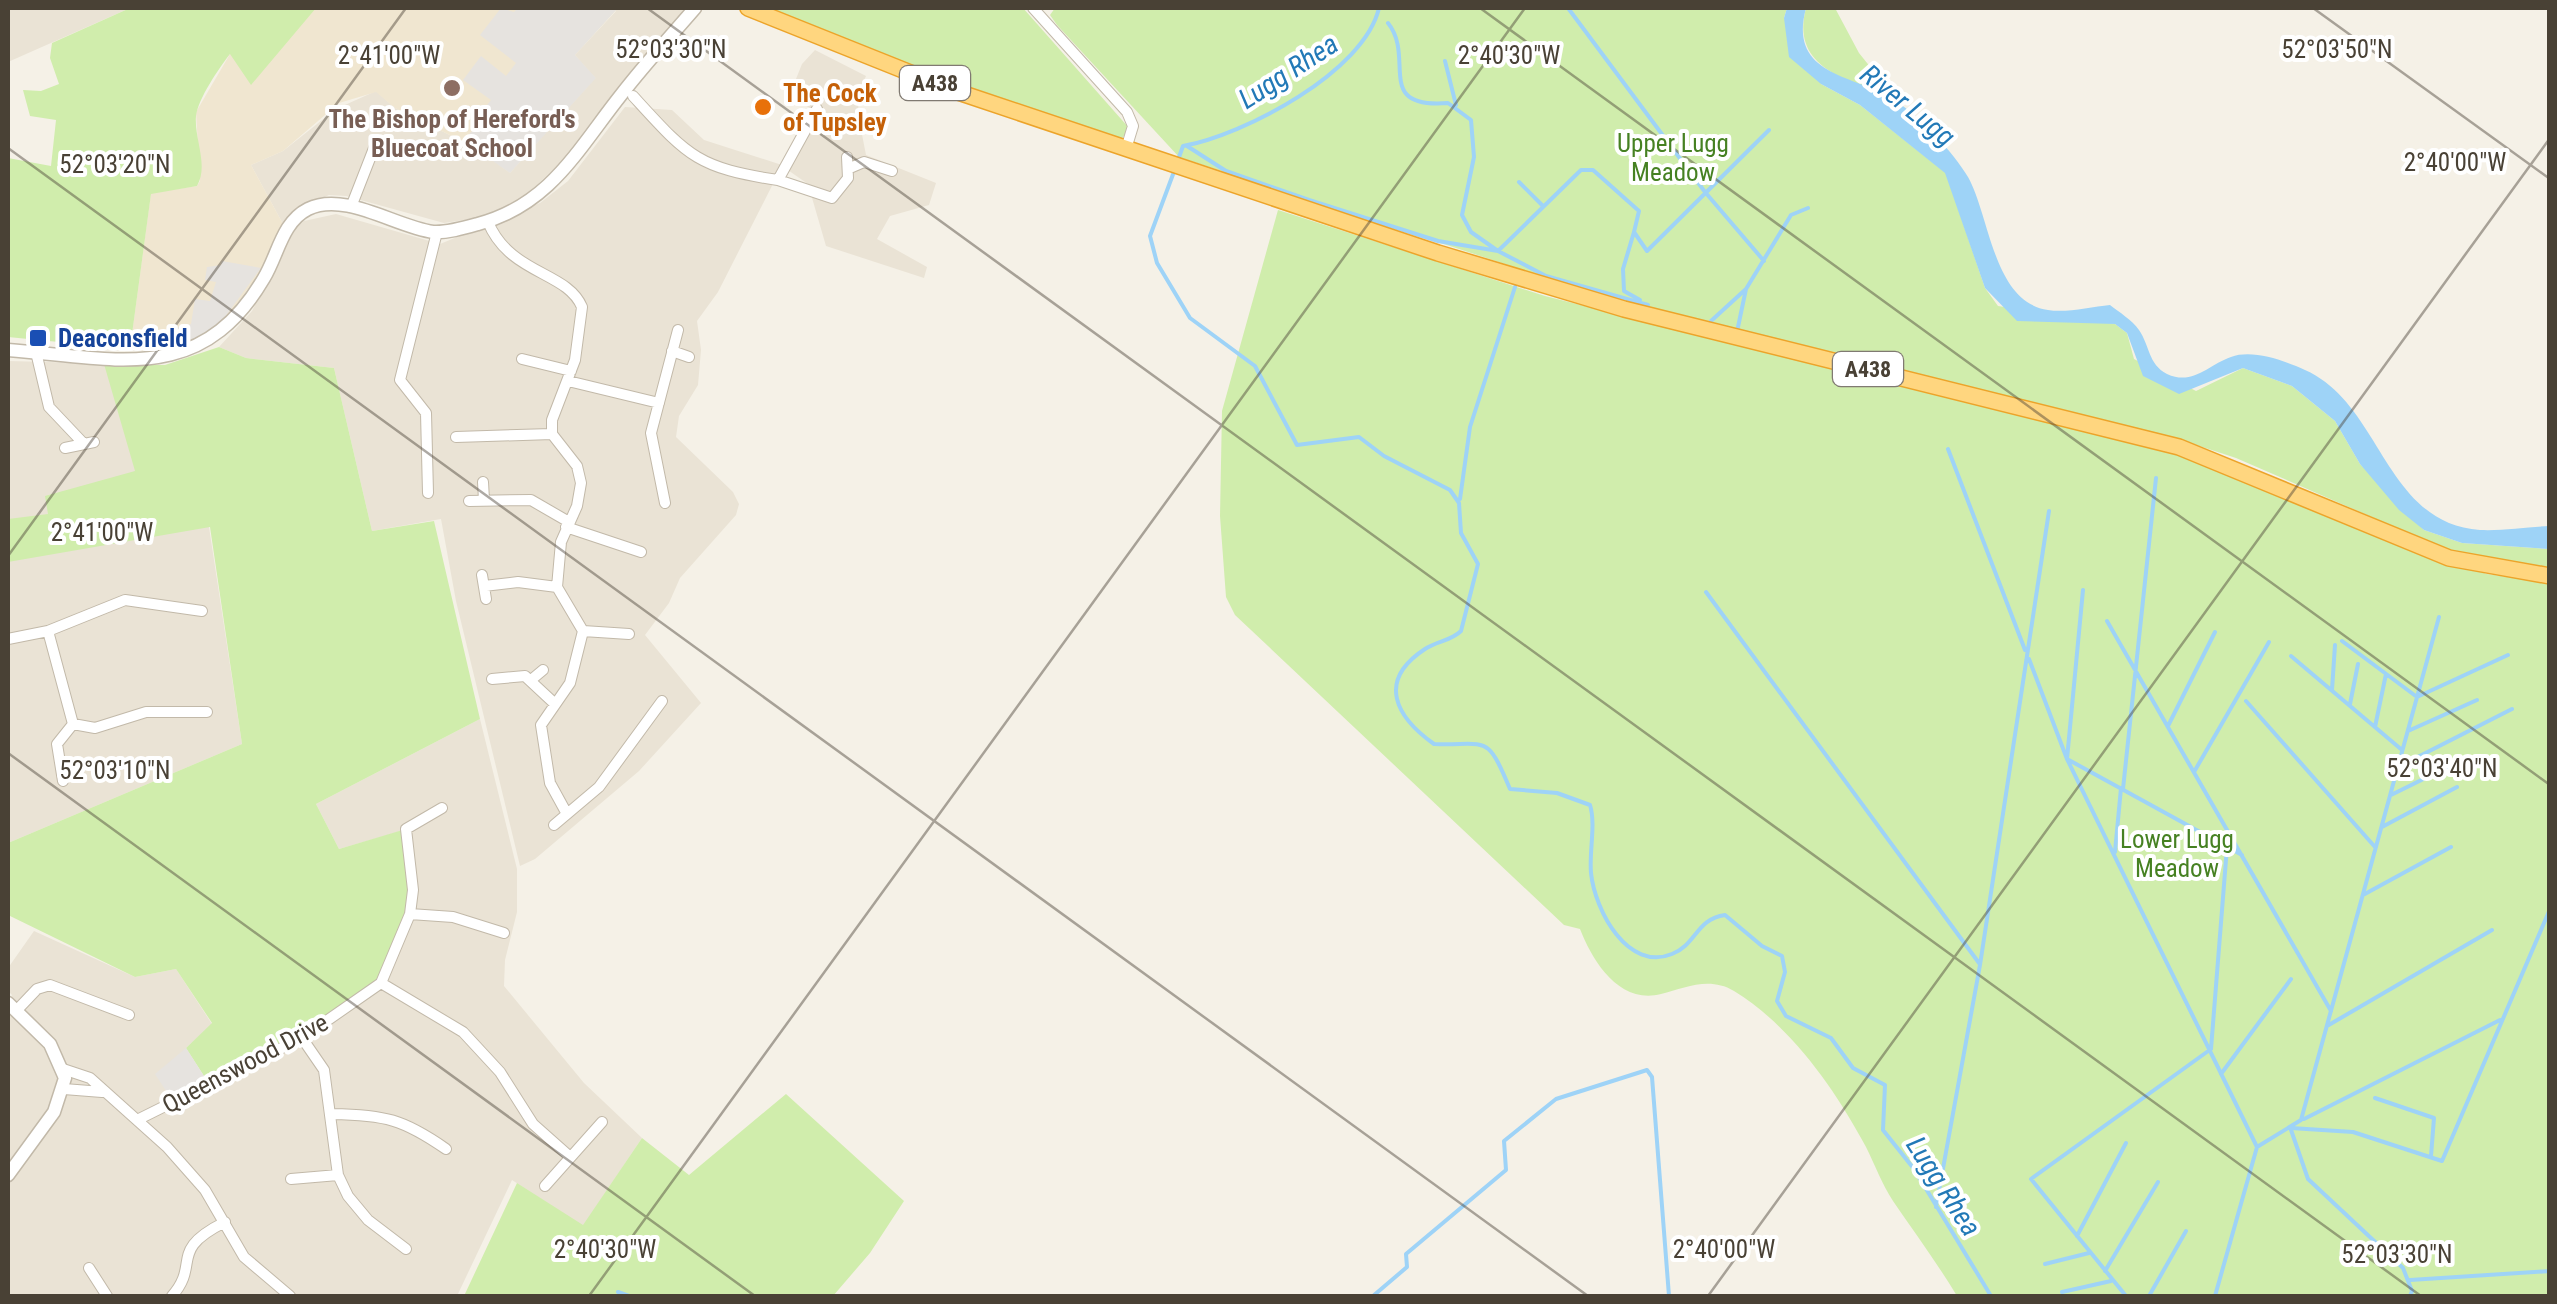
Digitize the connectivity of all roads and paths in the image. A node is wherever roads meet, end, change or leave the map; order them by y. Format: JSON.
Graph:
{"nodes":[{"id":1,"x":695,"y":8,"type":"edge"},
{"id":2,"x":748,"y":8,"type":"edge"},
{"id":3,"x":1033,"y":8,"type":"edge"},
{"id":4,"x":633,"y":96,"type":"dead end"},
{"id":5,"x":816,"y":110,"type":"dead end"},
{"id":6,"x":376,"y":142,"type":"dead end"},
{"id":7,"x":1126,"y":149,"type":"junction"},
{"id":8,"x":892,"y":172,"type":"dead end"},
{"id":9,"x":778,"y":180,"type":"junction"},
{"id":10,"x":832,"y":198,"type":"junction"},
{"id":11,"x":351,"y":208,"type":"junction"},
{"id":12,"x":835,"y":212,"type":"dead end"},
{"id":13,"x":488,"y":222,"type":"junction"},
{"id":14,"x":437,"y":232,"type":"junction"},
{"id":15,"x":678,"y":330,"type":"dead end"},
{"id":16,"x":8,"y":350,"type":"edge"},
{"id":17,"x":36,"y":352,"type":"junction"},
{"id":18,"x":672,"y":352,"type":"junction"},
{"id":19,"x":522,"y":354,"type":"dead end"},
{"id":20,"x":689,"y":357,"type":"dead end"},
{"id":21,"x":570,"y":376,"type":"junction"},
{"id":22,"x":659,"y":404,"type":"junction"},
{"id":23,"x":552,"y":434,"type":"junction"},
{"id":24,"x":456,"y":437,"type":"dead end"},
{"id":25,"x":65,"y":448,"type":"dead end"},
{"id":26,"x":483,"y":482,"type":"dead end"},
{"id":27,"x":428,"y":493,"type":"dead end"},
{"id":28,"x":484,"y":500,"type":"junction"},
{"id":29,"x":469,"y":501,"type":"dead end"},
{"id":30,"x":665,"y":504,"type":"dead end"},
{"id":31,"x":568,"y":525,"type":"junction"},
{"id":32,"x":641,"y":552,"type":"dead end"},
{"id":33,"x":2550,"y":576,"type":"edge"},
{"id":34,"x":484,"y":587,"type":"dead end"},
{"id":35,"x":557,"y":588,"type":"junction"},
{"id":36,"x":202,"y":611,"type":"dead end"},
{"id":37,"x":48,"y":631,"type":"junction"},
{"id":38,"x":583,"y":631,"type":"junction"},
{"id":39,"x":629,"y":634,"type":"dead end"},
{"id":40,"x":8,"y":639,"type":"edge"},
{"id":41,"x":543,"y":670,"type":"dead end"},
{"id":42,"x":492,"y":679,"type":"dead end"},
{"id":43,"x":531,"y":680,"type":"junction"},
{"id":44,"x":662,"y":701,"type":"dead end"},
{"id":45,"x":554,"y":703,"type":"junction"},
{"id":46,"x":207,"y":712,"type":"dead end"},
{"id":47,"x":653,"y":714,"type":"junction"},
{"id":48,"x":664,"y":722,"type":"dead end"},
{"id":49,"x":73,"y":724,"type":"junction"},
{"id":50,"x":63,"y":781,"type":"dead end"},
{"id":51,"x":442,"y":808,"type":"dead end"},
{"id":52,"x":567,"y":814,"type":"junction"},
{"id":53,"x":554,"y":824,"type":"dead end"},
{"id":54,"x":410,"y":914,"type":"junction"},
{"id":55,"x":504,"y":933,"type":"dead end"},
{"id":56,"x":382,"y":983,"type":"junction"},
{"id":57,"x":12,"y":1006,"type":"edge"},
{"id":58,"x":129,"y":1016,"type":"dead end"},
{"id":59,"x":302,"y":1038,"type":"junction"},
{"id":60,"x":64,"y":1069,"type":"junction"},
{"id":61,"x":64,"y":1089,"type":"junction"},
{"id":62,"x":107,"y":1094,"type":"junction"},
{"id":63,"x":332,"y":1114,"type":"junction"},
{"id":64,"x":138,"y":1119,"type":"junction"},
{"id":65,"x":602,"y":1122,"type":"dead end"},
{"id":66,"x":446,"y":1150,"type":"dead end"},
{"id":67,"x":569,"y":1156,"type":"junction"},
{"id":68,"x":8,"y":1175,"type":"edge"},
{"id":69,"x":338,"y":1175,"type":"junction"},
{"id":70,"x":291,"y":1180,"type":"dead end"},
{"id":71,"x":544,"y":1186,"type":"dead end"},
{"id":72,"x":225,"y":1222,"type":"junction"},
{"id":73,"x":406,"y":1249,"type":"dead end"},
{"id":74,"x":89,"y":1268,"type":"dead end"},
{"id":75,"x":107,"y":1296,"type":"edge"},
{"id":76,"x":172,"y":1296,"type":"edge"},
{"id":77,"x":290,"y":1296,"type":"edge"}],
"edges":[{"from":1,"to":13,"type":"street"},
{"from":2,"to":7,"type":"highway","number":"A438"},
{"from":3,"to":7,"type":"street"},
{"from":4,"to":9,"type":"street"},
{"from":5,"to":9,"type":"street"},
{"from":6,"to":11,"type":"street"},
{"from":7,"to":33,"type":"highway","number":"A438"},
{"from":8,"to":10,"type":"street"},
{"from":9,"to":10,"type":"street"},
{"from":10,"to":12,"type":"street"},
{"from":11,"to":14,"type":"street"},
{"from":11,"to":17,"type":"street"},
{"from":13,"to":14,"type":"street"},
{"from":13,"to":21,"type":"street"},
{"from":14,"to":27,"type":"street"},
{"from":15,"to":18,"type":"street"},
{"from":16,"to":17,"type":"street"},
{"from":17,"to":25,"type":"street"},
{"from":18,"to":20,"type":"street"},
{"from":18,"to":22,"type":"street"},
{"from":19,"to":21,"type":"street"},
{"from":21,"to":22,"type":"street"},
{"from":21,"to":23,"type":"street"},
{"from":22,"to":30,"type":"street"},
{"from":23,"to":24,"type":"street"},
{"from":23,"to":31,"type":"street"},
{"from":26,"to":28,"type":"street"},
{"from":28,"to":29,"type":"street"},
{"from":28,"to":31,"type":"street"},
{"from":31,"to":32,"type":"street"},
{"from":31,"to":35,"type":"street"},
{"from":34,"to":35,"type":"street"},
{"from":35,"to":38,"type":"street"},
{"from":36,"to":37,"type":"street"},
{"from":37,"to":40,"type":"street"},
{"from":37,"to":49,"type":"street"},
{"from":38,"to":39,"type":"street"},
{"from":38,"to":45,"type":"street"},
{"from":41,"to":43,"type":"street"},
{"from":42,"to":43,"type":"street"},
{"from":43,"to":45,"type":"street"},
{"from":44,"to":47,"type":"street"},
{"from":45,"to":52,"type":"street"},
{"from":46,"to":49,"type":"street"},
{"from":47,"to":48,"type":"street"},
{"from":47,"to":52,"type":"street"},
{"from":49,"to":50,"type":"street"},
{"from":51,"to":54,"type":"street"},
{"from":52,"to":53,"type":"street"},
{"from":54,"to":55,"type":"street"},
{"from":54,"to":56,"type":"street"},
{"from":56,"to":59,"type":"street","name":"Queenswood Drive"},
{"from":56,"to":67,"type":"street"},
{"from":57,"to":58,"type":"street"},
{"from":57,"to":60,"type":"street"},
{"from":59,"to":63,"type":"street"},
{"from":59,"to":64,"type":"street","name":"Queenswood Drive"},
{"from":60,"to":61,"type":"street"},
{"from":60,"to":62,"type":"street"},
{"from":61,"to":62,"type":"street"},
{"from":61,"to":68,"type":"street"},
{"from":62,"to":64,"type":"street"},
{"from":63,"to":66,"type":"street"},
{"from":63,"to":69,"type":"street"},
{"from":64,"to":72,"type":"street"},
{"from":65,"to":67,"type":"street"},
{"from":67,"to":71,"type":"street"},
{"from":69,"to":70,"type":"street"},
{"from":69,"to":73,"type":"street"},
{"from":72,"to":76,"type":"street"},
{"from":72,"to":77,"type":"street"},
{"from":74,"to":75,"type":"street"}]}
